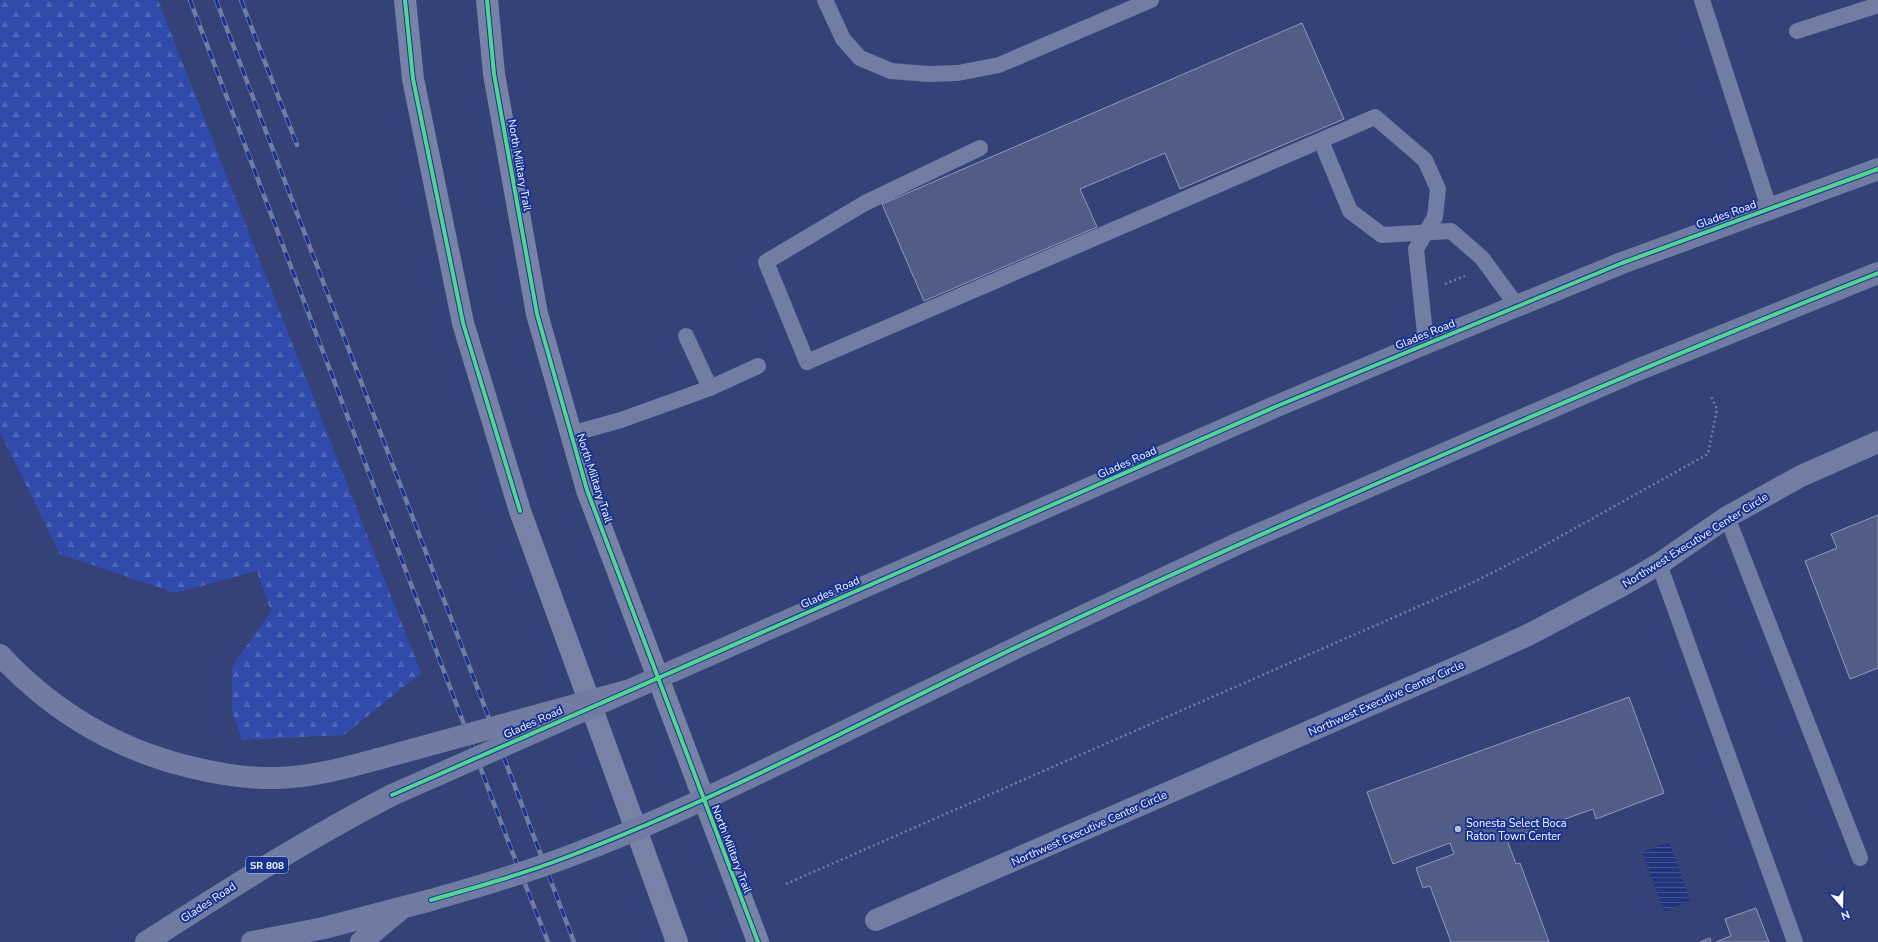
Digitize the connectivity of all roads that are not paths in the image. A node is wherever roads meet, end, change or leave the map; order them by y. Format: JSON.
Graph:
{"nodes":[{"id":1,"x":405,"y":0,"type":"edge"},
{"id":2,"x":487,"y":0,"type":"edge"},
{"id":3,"x":825,"y":0,"type":"edge"},
{"id":4,"x":1151,"y":0,"type":"edge"},
{"id":5,"x":1702,"y":0,"type":"edge"},
{"id":6,"x":1878,"y":5,"type":"edge"},
{"id":7,"x":1797,"y":31,"type":"dead end"},
{"id":8,"x":980,"y":148,"type":"dead end"},
{"id":9,"x":1324,"y":148,"type":"dead end"},
{"id":10,"x":1878,"y":169,"type":"edge"},
{"id":11,"x":1769,"y":208,"type":"junction"},
{"id":12,"x":1425,"y":233,"type":"junction"},
{"id":13,"x":1878,"y":273,"type":"edge"},
{"id":14,"x":1517,"y":306,"type":"junction"},
{"id":15,"x":686,"y":336,"type":"dead end"},
{"id":16,"x":1426,"y":343,"type":"junction"},
{"id":17,"x":758,"y":366,"type":"dead end"},
{"id":18,"x":710,"y":388,"type":"junction"},
{"id":19,"x":571,"y":434,"type":"junction"},
{"id":20,"x":1878,"y":442,"type":"edge"},
{"id":21,"x":1727,"y":517,"type":"junction"},
{"id":22,"x":1659,"y":564,"type":"junction"},
{"id":23,"x":0,"y":655,"type":"edge"},
{"id":24,"x":626,"y":691,"type":"junction"},
{"id":25,"x":1860,"y":858,"type":"dead end"},
{"id":26,"x":401,"y":909,"type":"junction"},
{"id":27,"x":876,"y":920,"type":"dead end"},
{"id":28,"x":146,"y":942,"type":"edge"},
{"id":29,"x":252,"y":942,"type":"edge"},
{"id":30,"x":361,"y":942,"type":"edge"},
{"id":31,"x":677,"y":942,"type":"edge"},
{"id":32,"x":758,"y":942,"type":"edge"},
{"id":33,"x":1795,"y":942,"type":"edge"}],
"edges":[{"from":1,"to":31,"type":"main road"},
{"from":2,"to":19,"type":"main road","name":"North Military Trail"},
{"from":3,"to":4,"type":"lane"},
{"from":5,"to":11,"type":"lane"},
{"from":6,"to":7,"type":"lane"},
{"from":8,"to":12,"type":"lane"},
{"from":9,"to":12,"type":"lane"},
{"from":10,"to":11,"type":"main road","name":"Glades Road","number":"SR 808"},
{"from":11,"to":14,"type":"main road","name":"Glades Road","number":"SR 808"},
{"from":12,"to":14,"type":"lane"},
{"from":12,"to":16,"type":"lane"},
{"from":13,"to":26,"type":"main road","bridge":true},
{"from":14,"to":16,"type":"main road","name":"Glades Road","number":"SR 808"},
{"from":15,"to":18,"type":"lane"},
{"from":16,"to":24,"type":"main road","name":"Glades Road","number":"SR 808","bridge":true},
{"from":17,"to":18,"type":"lane"},
{"from":18,"to":19,"type":"lane"},
{"from":19,"to":32,"type":"main road","name":"North Military Trail"},
{"from":20,"to":21,"type":"street","name":"Northwest Executive Center Circle"},
{"from":21,"to":22,"type":"street","name":"Northwest Executive Center Circle"},
{"from":21,"to":25,"type":"lane"},
{"from":22,"to":27,"type":"street","name":"Northwest Executive Center Circle"},
{"from":22,"to":33,"type":"lane"},
{"from":23,"to":24,"type":"highway","bridge":true},
{"from":24,"to":28,"type":"main road","name":"Glades Road","number":"SR 808","bridge":true},
{"from":26,"to":29,"type":"main road"},
{"from":26,"to":30,"type":"highway"}]}
